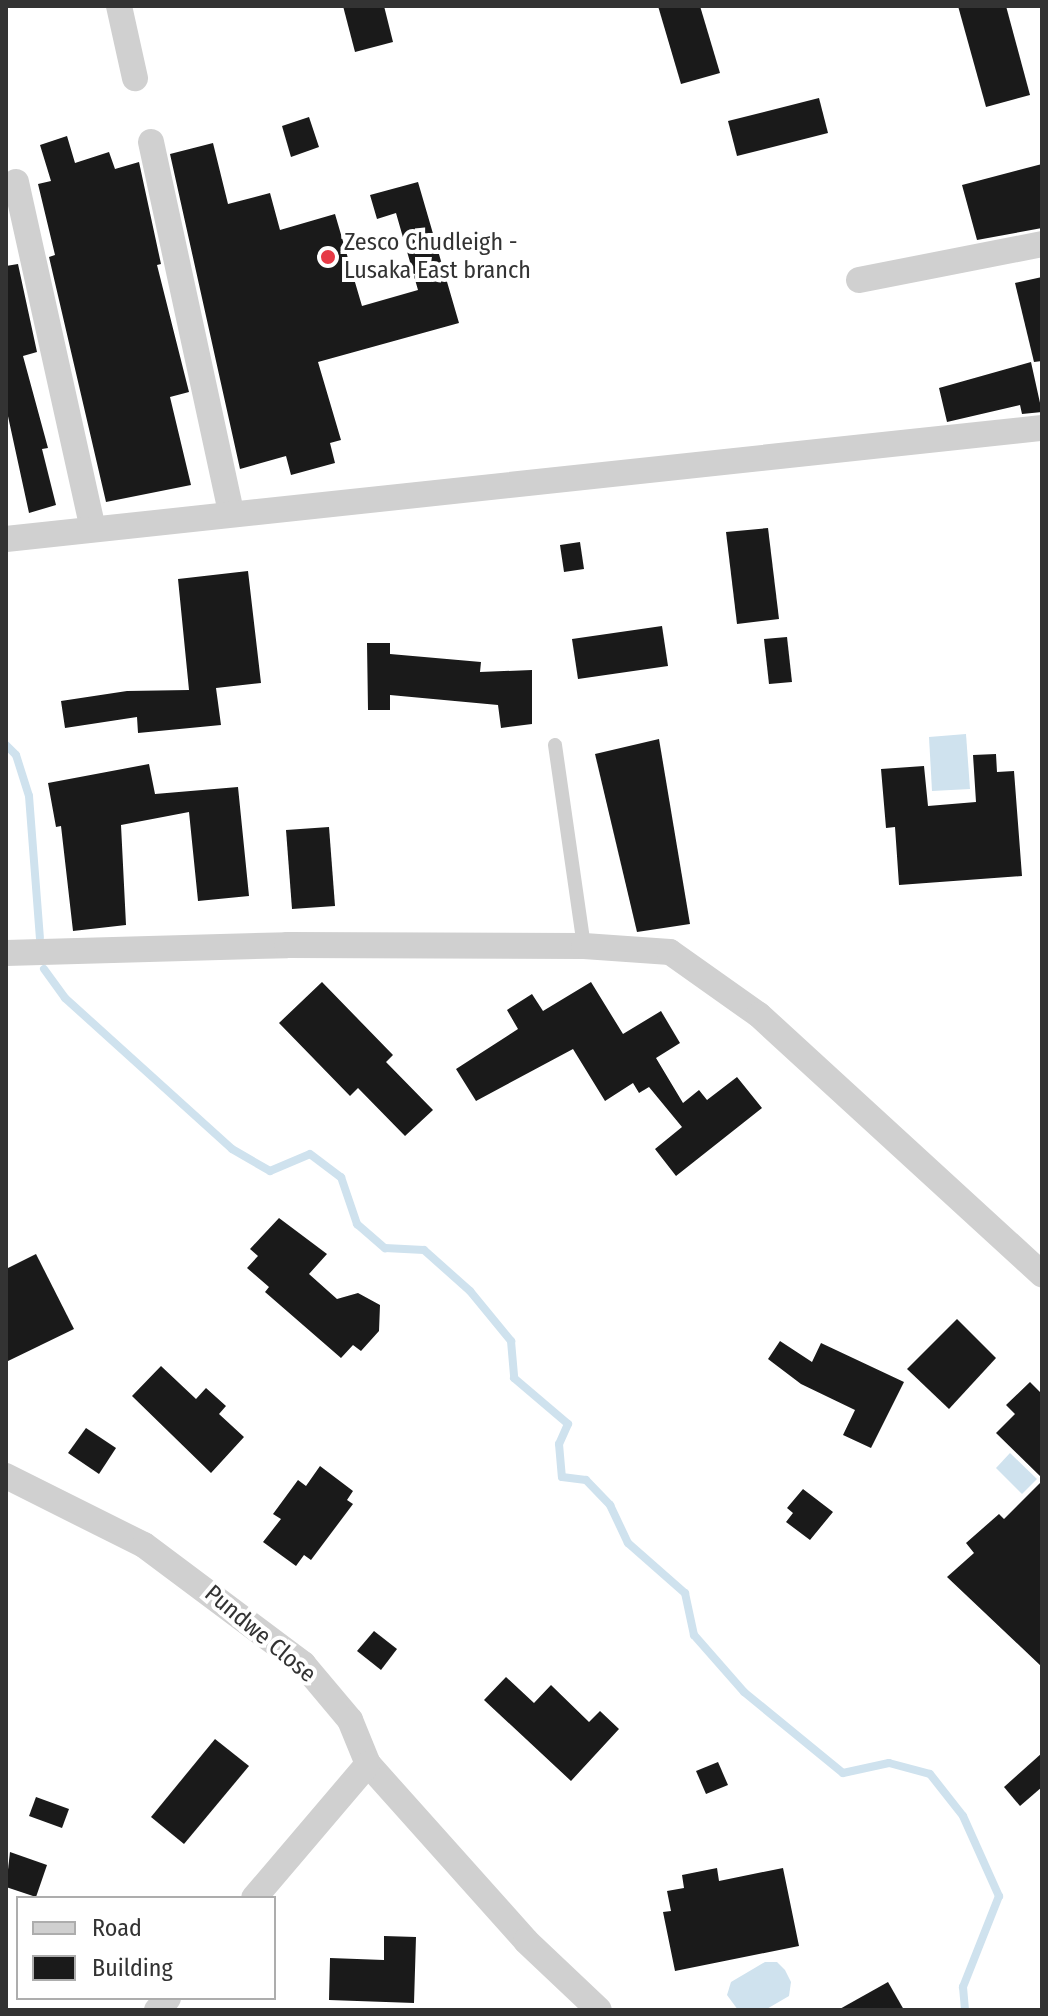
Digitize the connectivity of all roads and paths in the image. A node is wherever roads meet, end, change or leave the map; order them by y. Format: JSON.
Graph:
{"nodes":[{"id":1,"x":119,"y":6,"type":"edge"},
{"id":2,"x":135,"y":78,"type":"dead end"},
{"id":3,"x":151,"y":142,"type":"dead end"},
{"id":4,"x":16,"y":182,"type":"dead end"},
{"id":5,"x":1042,"y":244,"type":"edge"},
{"id":6,"x":859,"y":280,"type":"dead end"},
{"id":7,"x":1042,"y":428,"type":"edge"},
{"id":8,"x":231,"y":512,"type":"junction"},
{"id":9,"x":92,"y":526,"type":"junction"},
{"id":10,"x":6,"y":539,"type":"edge"},
{"id":11,"x":555,"y":745,"type":"dead end"},
{"id":12,"x":584,"y":946,"type":"junction"},
{"id":13,"x":6,"y":953,"type":"edge"},
{"id":14,"x":1042,"y":1274,"type":"edge"},
{"id":15,"x":6,"y":1476,"type":"edge"},
{"id":16,"x":368,"y":1764,"type":"junction"},
{"id":17,"x":256,"y":1896,"type":"edge"},
{"id":18,"x":599,"y":2010,"type":"edge"}],
"edges":[{"from":1,"to":2,"type":"street"},
{"from":3,"to":8,"type":"street"},
{"from":4,"to":9,"type":"street"},
{"from":5,"to":6,"type":"street"},
{"from":7,"to":8,"type":"street"},
{"from":8,"to":9,"type":"street"},
{"from":9,"to":10,"type":"street"},
{"from":11,"to":12,"type":"lane"},
{"from":12,"to":13,"type":"street"},
{"from":12,"to":14,"type":"street"},
{"from":15,"to":16,"type":"street","name":"Pundwe Close"},
{"from":16,"to":17,"type":"street"},
{"from":16,"to":18,"type":"street","name":"Pundwe Close"}]}
